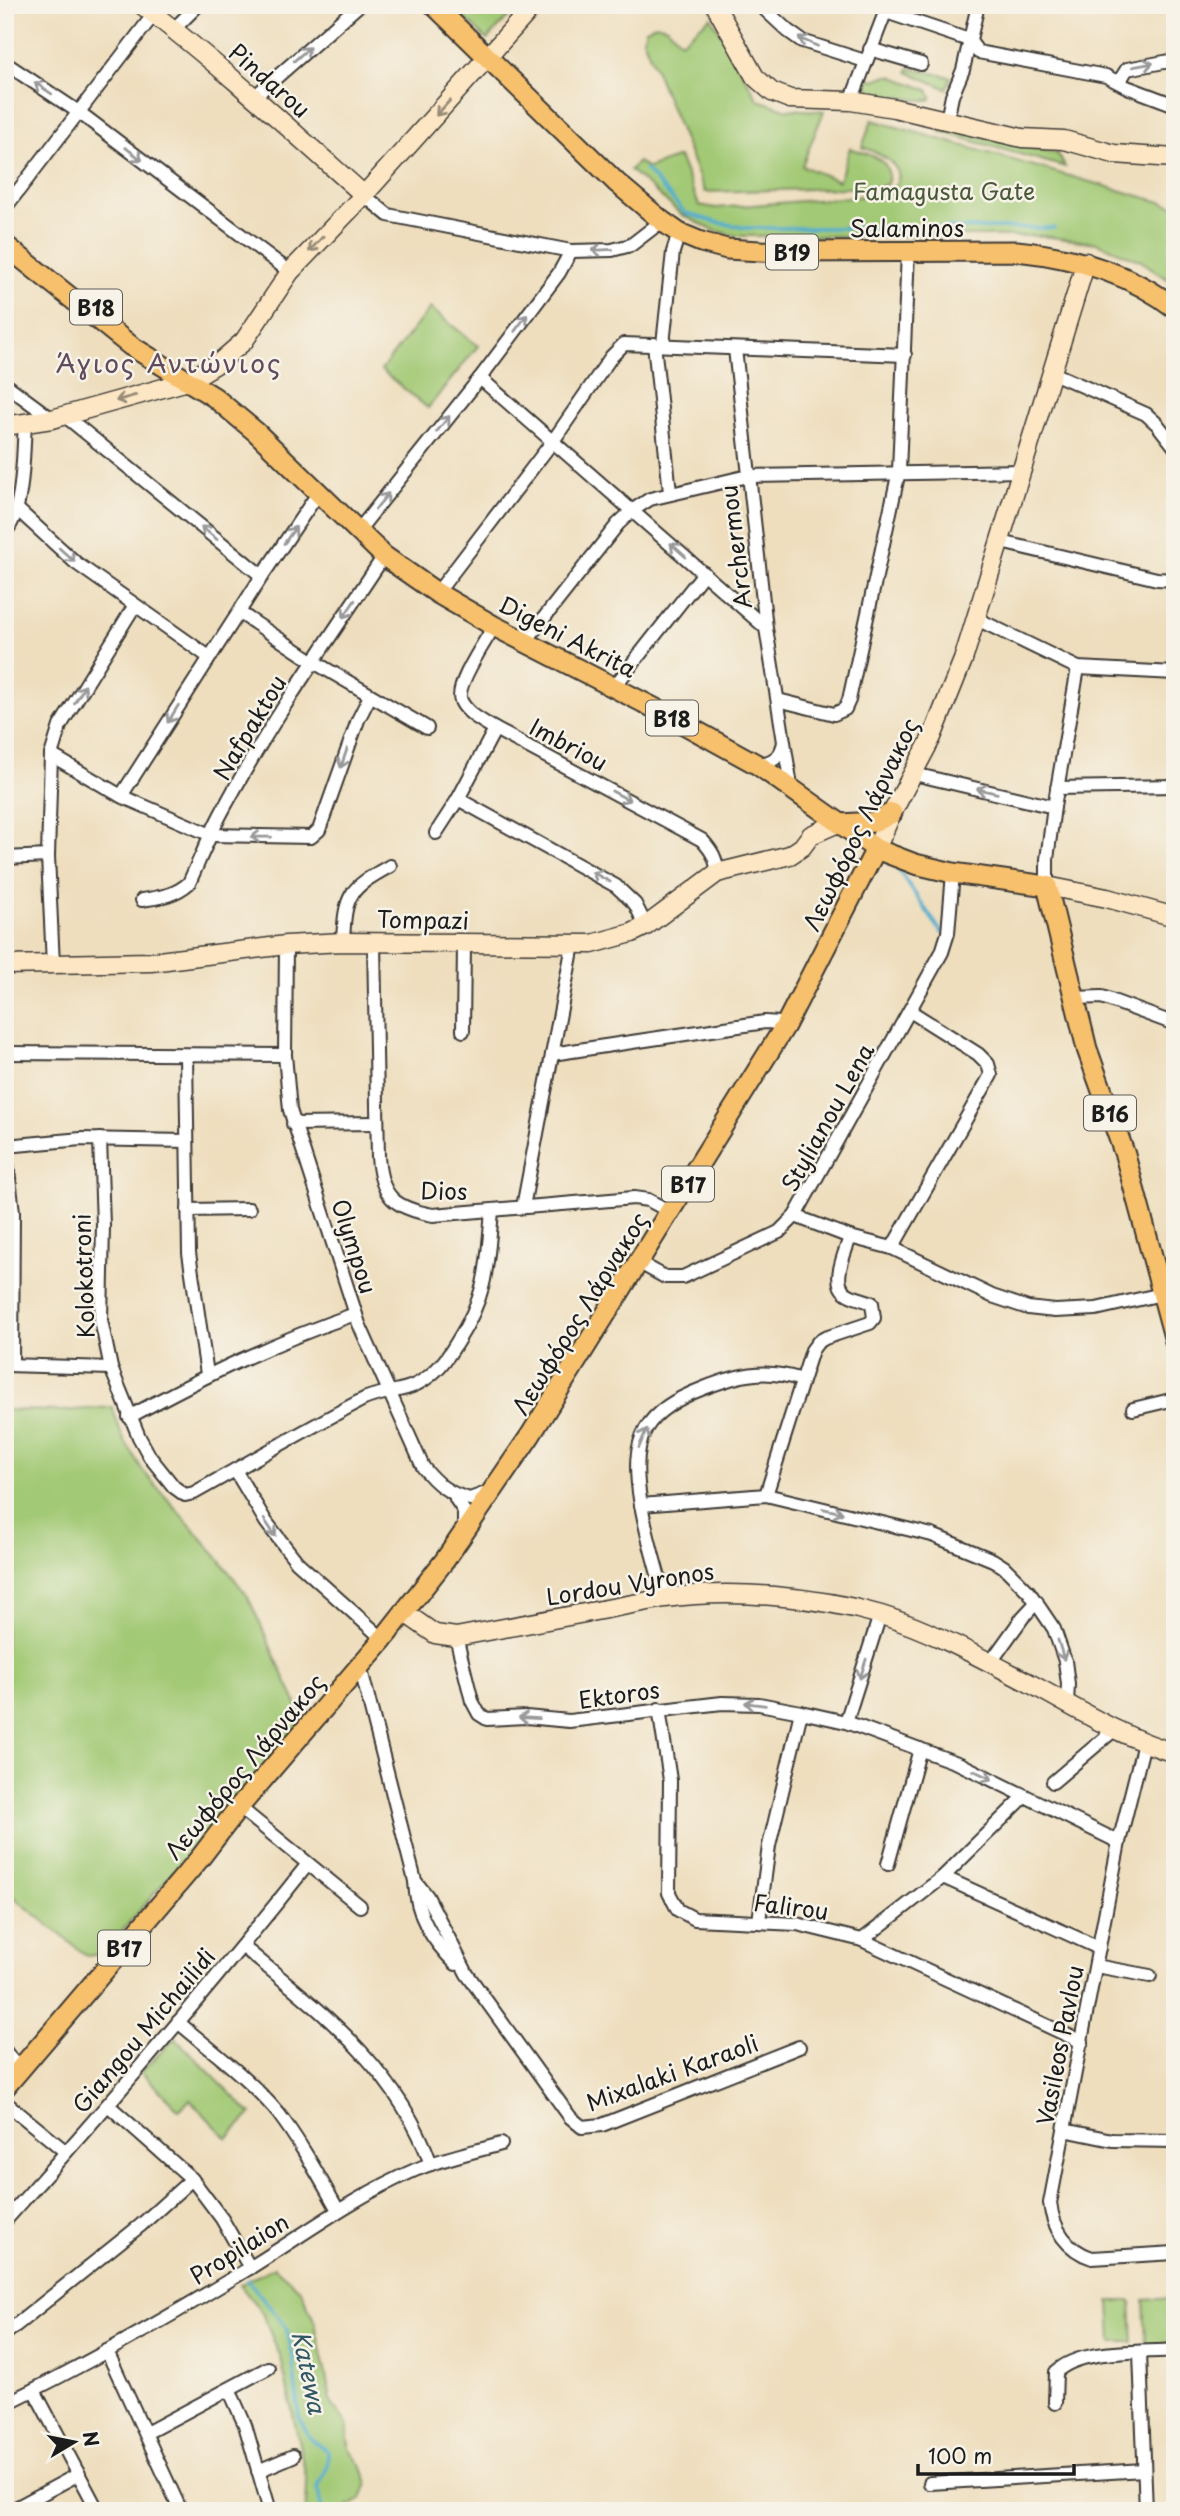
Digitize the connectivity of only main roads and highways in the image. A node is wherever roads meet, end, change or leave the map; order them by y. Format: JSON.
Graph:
{"nodes":[{"id":1,"x":434,"y":5,"type":"edge"},
{"id":2,"x":5,"y":232,"type":"edge"},
{"id":3,"x":5,"y":245,"type":"edge"},
{"id":4,"x":1175,"y":308,"type":"edge"},
{"id":5,"x":188,"y":381,"type":"junction"},
{"id":6,"x":892,"y":813,"type":"road end"},
{"id":7,"x":839,"y":823,"type":"junction"},
{"id":8,"x":876,"y":849,"type":"junction"},
{"id":9,"x":1175,"y":1340,"type":"edge"},
{"id":10,"x":5,"y":2087,"type":"edge"}],
"edges":[{"from":1,"to":4,"type":"main road","name":"Salaminos","number":"B19"},
{"from":2,"to":5,"type":"main road","number":"B18"},
{"from":3,"to":5,"type":"main road","number":"B18"},
{"from":5,"to":7,"type":"main road","name":"Digeni Akrita","number":"B18"},
{"from":6,"to":7,"type":"main road"},
{"from":7,"to":8,"type":"main road","name":"Digeni Akrita","number":"B18"},
{"from":8,"to":9,"type":"main road","name":"Digeni Akrita","number":"B16"},
{"from":8,"to":10,"type":"main road","name":"Λεωφόρος Λάρνακος","number":"B17"}]}
